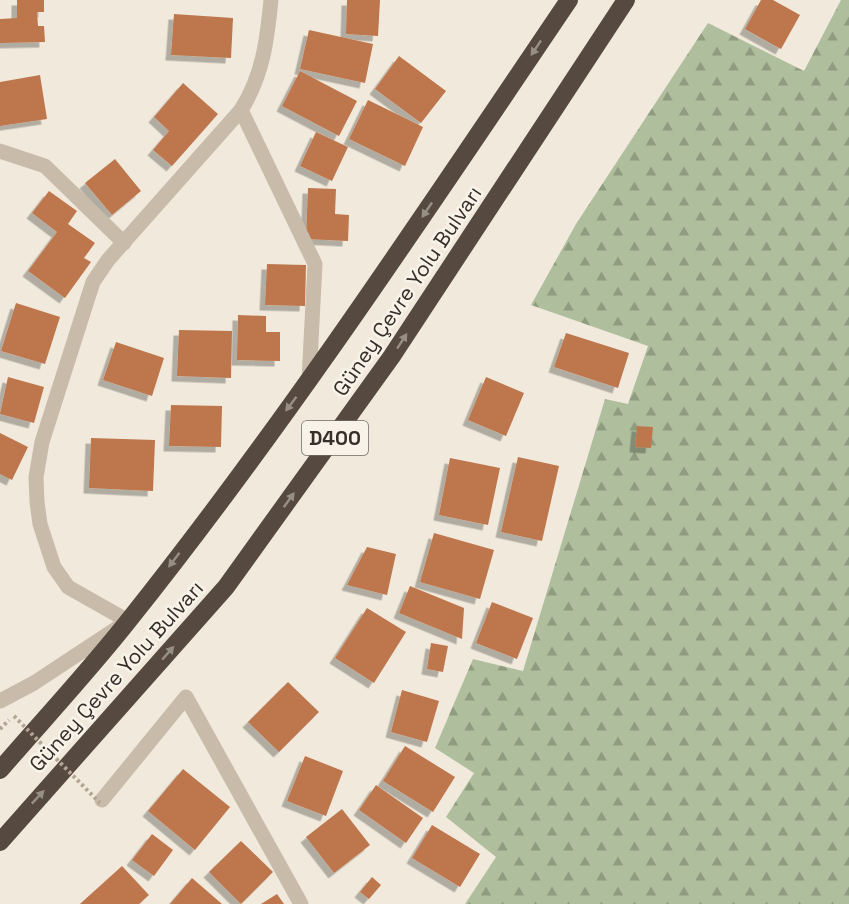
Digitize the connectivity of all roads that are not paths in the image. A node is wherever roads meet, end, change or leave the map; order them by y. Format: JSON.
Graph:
{"nodes":[{"id":1,"x":271,"y":0,"type":"edge"},
{"id":2,"x":569,"y":0,"type":"edge"},
{"id":3,"x":626,"y":0,"type":"edge"},
{"id":4,"x":241,"y":110,"type":"junction"},
{"id":5,"x":0,"y":151,"type":"edge"},
{"id":6,"x":124,"y":243,"type":"junction"},
{"id":7,"x":309,"y":380,"type":"junction"},
{"id":8,"x":128,"y":621,"type":"junction"},
{"id":9,"x":0,"y":701,"type":"edge"},
{"id":10,"x":0,"y":770,"type":"edge"},
{"id":11,"x":101,"y":802,"type":"road end"},
{"id":12,"x":0,"y":842,"type":"edge"},
{"id":13,"x":301,"y":904,"type":"edge"}],
"edges":[{"from":1,"to":4,"type":"street"},
{"from":2,"to":7,"type":"highway","name":"Güney Çevre Yolu Bulvarı","number":"D400","one_way":true},
{"from":12,"to":3,"type":"highway","name":"Güney Çevre Yolu Bulvarı","number":"D400","one_way":true},
{"from":4,"to":6,"type":"street"},
{"from":4,"to":7,"type":"street"},
{"from":5,"to":6,"type":"street"},
{"from":6,"to":8,"type":"street"},
{"from":7,"to":8,"type":"highway","name":"Güney Çevre Yolu Bulvarı","number":"D400","one_way":true},
{"from":8,"to":9,"type":"street"},
{"from":8,"to":10,"type":"highway","name":"Güney Çevre Yolu Bulvarı","number":"D400"},
{"from":11,"to":13,"type":"street"}]}
